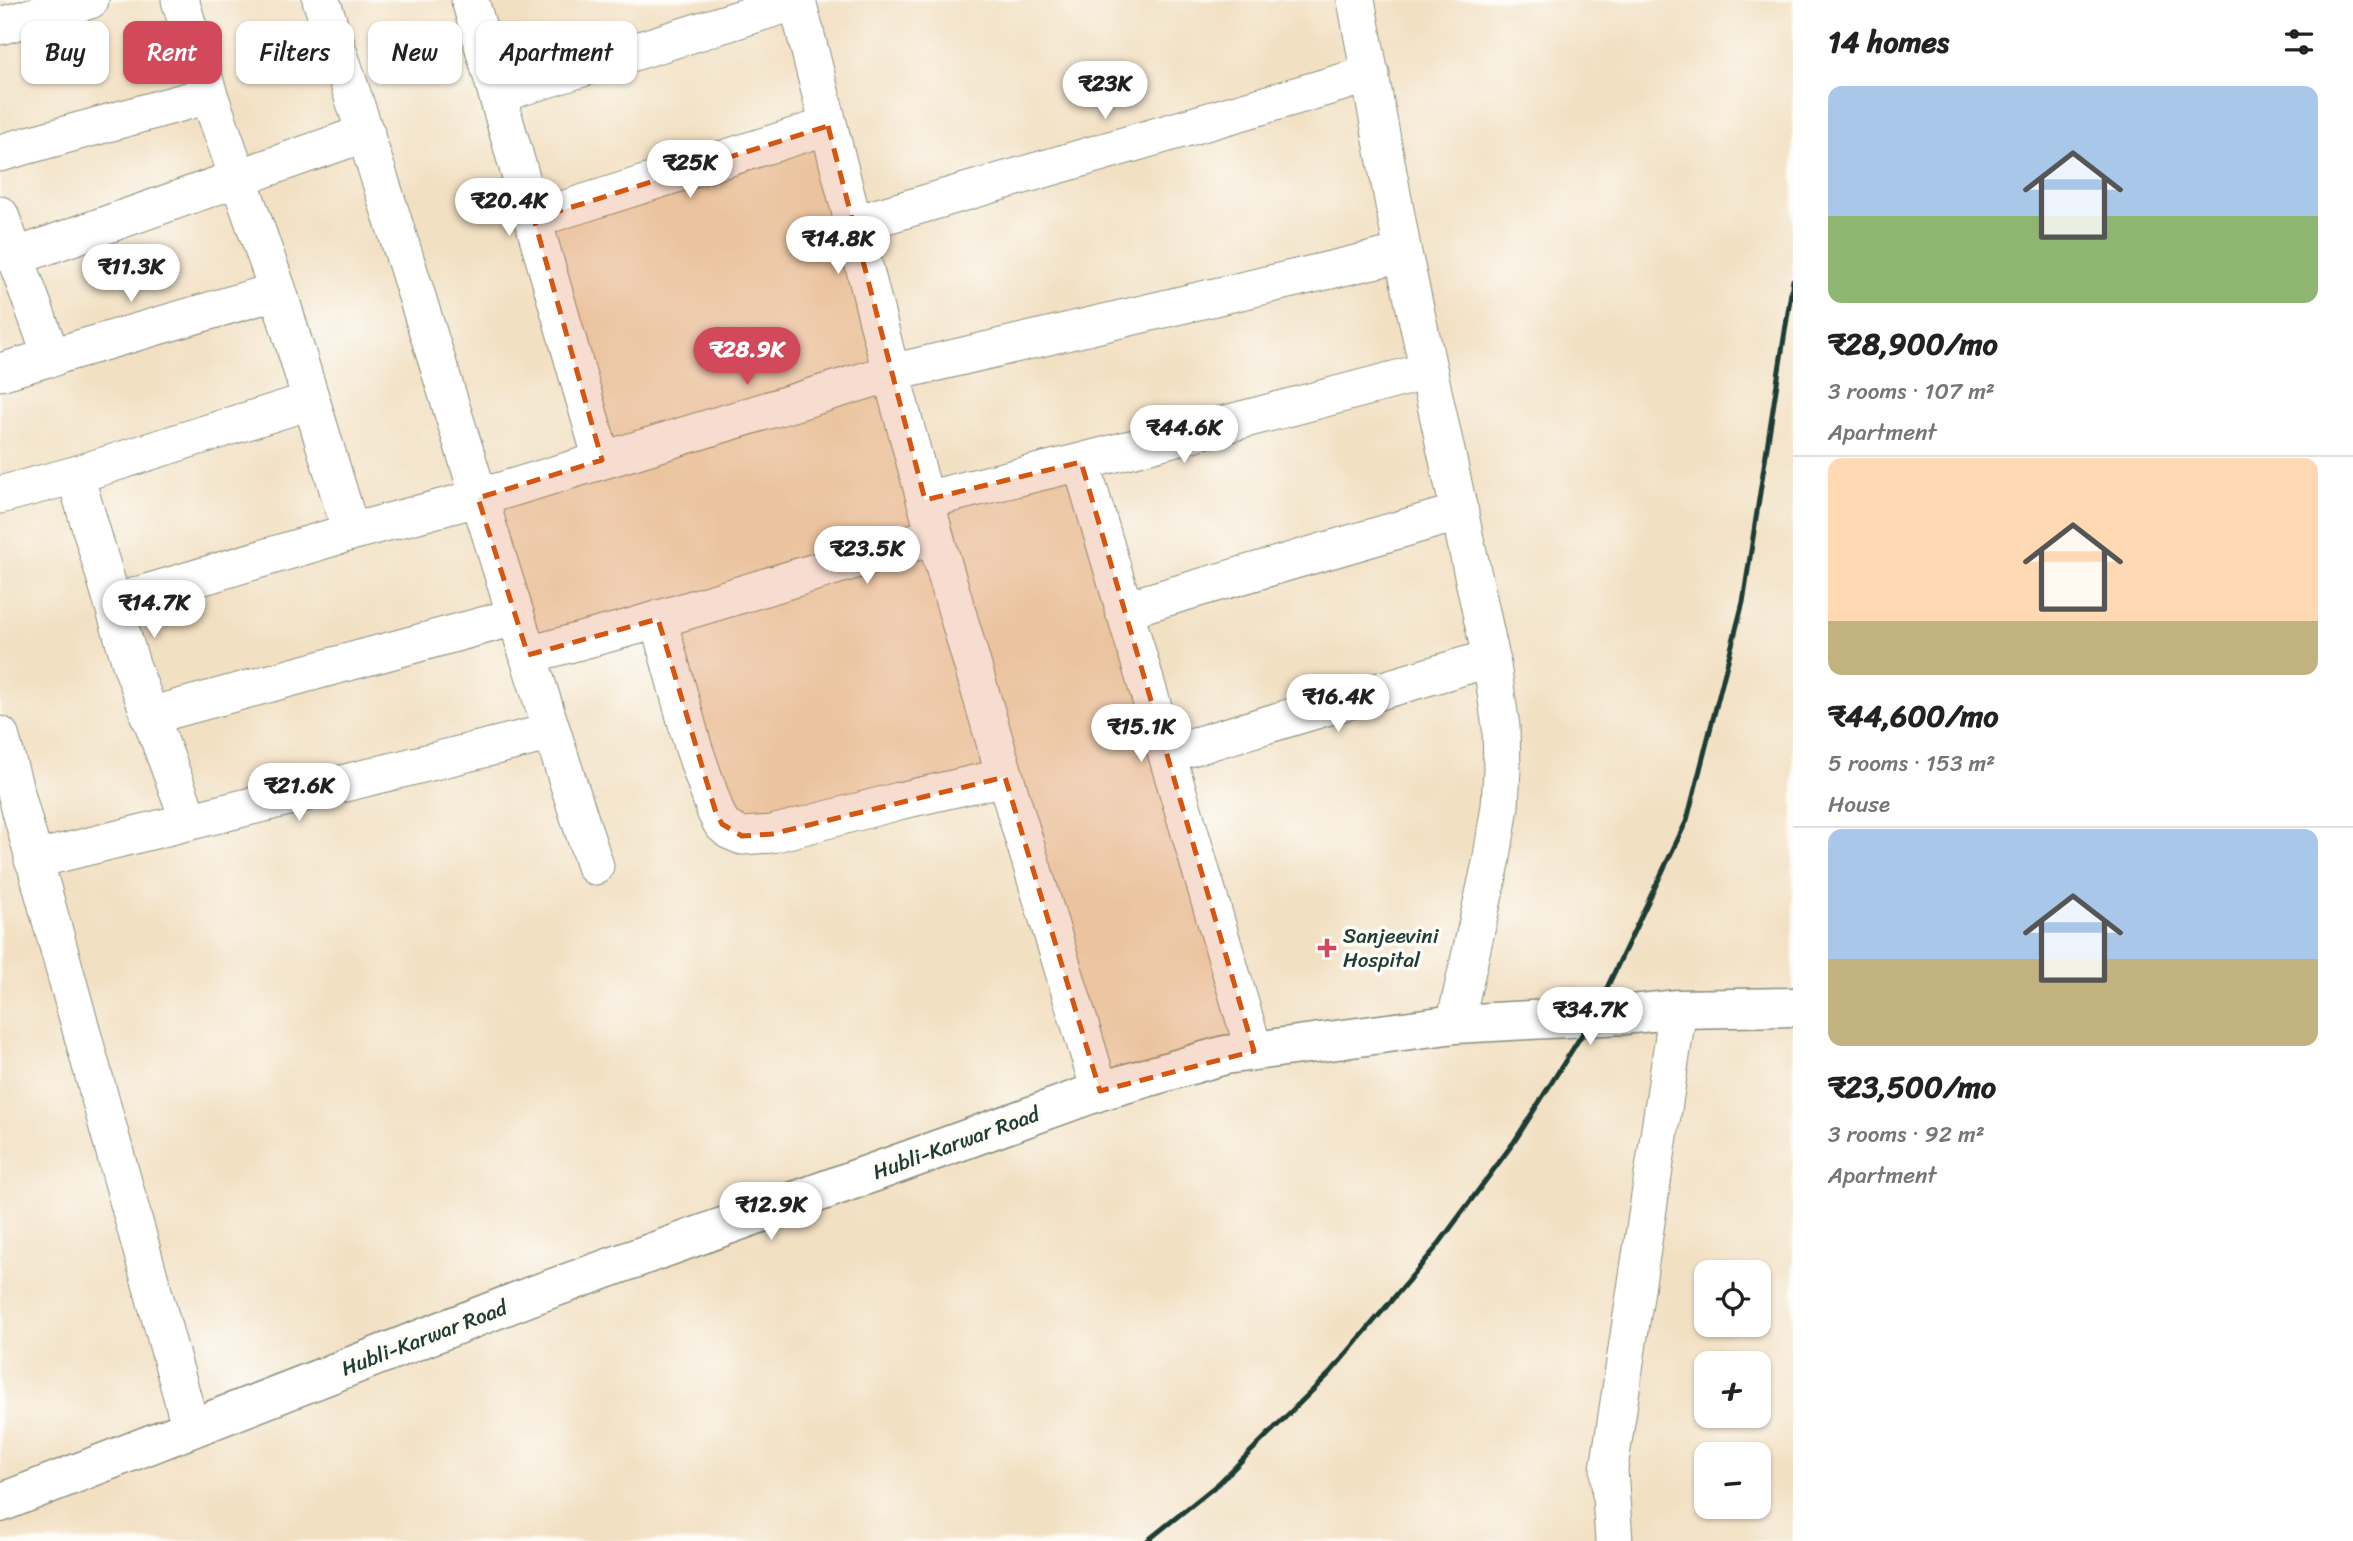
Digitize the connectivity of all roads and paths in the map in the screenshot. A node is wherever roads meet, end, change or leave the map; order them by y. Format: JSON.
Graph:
{"nodes":[{"id":1,"x":90,"y":0,"type":"edge"},
{"id":2,"x":180,"y":0,"type":"edge"},
{"id":3,"x":321,"y":0,"type":"edge"},
{"id":4,"x":470,"y":0,"type":"edge"},
{"id":5,"x":797,"y":0,"type":"edge"},
{"id":6,"x":1356,"y":0,"type":"edge"},
{"id":7,"x":0,"y":26,"type":"edge"},
{"id":8,"x":1371,"y":74,"type":"junction"},
{"id":9,"x":499,"y":94,"type":"junction"},
{"id":10,"x":209,"y":95,"type":"junction"},
{"id":11,"x":828,"y":126,"type":"junction"},
{"id":12,"x":366,"y":133,"type":"junction"},
{"id":13,"x":0,"y":153,"type":"edge"},
{"id":14,"x":240,"y":178,"type":"junction"},
{"id":15,"x":0,"y":215,"type":"edge"},
{"id":16,"x":534,"y":219,"type":"junction"},
{"id":17,"x":855,"y":224,"type":"junction"},
{"id":18,"x":1403,"y":253,"type":"junction"},
{"id":19,"x":16,"y":257,"type":"junction"},
{"id":20,"x":278,"y":291,"type":"junction"},
{"id":21,"x":52,"y":358,"type":"junction"},
{"id":22,"x":1428,"y":371,"type":"junction"},
{"id":23,"x":0,"y":372,"type":"edge"},
{"id":24,"x":891,"y":373,"type":"junction"},
{"id":25,"x":310,"y":401,"type":"junction"},
{"id":26,"x":602,"y":460,"type":"junction"},
{"id":27,"x":1081,"y":462,"type":"junction"},
{"id":28,"x":75,"y":475,"type":"junction"},
{"id":29,"x":0,"y":495,"type":"edge"},
{"id":30,"x":478,"y":498,"type":"junction"},
{"id":31,"x":925,"y":500,"type":"junction"},
{"id":32,"x":1460,"y":512,"type":"junction"},
{"id":33,"x":351,"y":532,"type":"junction"},
{"id":34,"x":935,"y":537,"type":"junction"},
{"id":35,"x":113,"y":603,"type":"junction"},
{"id":36,"x":1123,"y":610,"type":"junction"},
{"id":37,"x":515,"y":617,"type":"junction"},
{"id":38,"x":658,"y":619,"type":"junction"},
{"id":39,"x":528,"y":655,"type":"junction"},
{"id":40,"x":1491,"y":658,"type":"junction"},
{"id":41,"x":149,"y":716,"type":"junction"},
{"id":42,"x":552,"y":732,"type":"junction"},
{"id":43,"x":0,"y":735,"type":"edge"},
{"id":44,"x":1168,"y":754,"type":"junction"},
{"id":45,"x":1005,"y":777,"type":"junction"},
{"id":46,"x":189,"y":820,"type":"junction"},
{"id":47,"x":33,"y":860,"type":"junction"},
{"id":48,"x":595,"y":866,"type":"dead end"},
{"id":49,"x":1793,"y":1007,"type":"edge"},
{"id":50,"x":1678,"y":1009,"type":"junction"},
{"id":51,"x":1455,"y":1024,"type":"junction"},
{"id":52,"x":1254,"y":1051,"type":"junction"},
{"id":53,"x":1100,"y":1091,"type":"junction"},
{"id":54,"x":191,"y":1429,"type":"junction"},
{"id":55,"x":0,"y":1503,"type":"edge"},
{"id":56,"x":1614,"y":1541,"type":"edge"}],
"edges":[{"from":1,"to":7,"type":"street"},
{"from":2,"to":10,"type":"street"},
{"from":3,"to":12,"type":"street"},
{"from":4,"to":9,"type":"street"},
{"from":5,"to":9,"type":"street"},
{"from":5,"to":11,"type":"street"},
{"from":6,"to":8,"type":"street"},
{"from":8,"to":17,"type":"street"},
{"from":8,"to":18,"type":"street"},
{"from":9,"to":16,"type":"street"},
{"from":10,"to":13,"type":"street"},
{"from":10,"to":14,"type":"street"},
{"from":11,"to":16,"type":"street"},
{"from":11,"to":17,"type":"street"},
{"from":12,"to":14,"type":"street"},
{"from":12,"to":30,"type":"street"},
{"from":14,"to":19,"type":"street"},
{"from":14,"to":20,"type":"street"},
{"from":15,"to":19,"type":"street"},
{"from":16,"to":26,"type":"street"},
{"from":17,"to":24,"type":"street"},
{"from":18,"to":22,"type":"street"},
{"from":18,"to":24,"type":"street"},
{"from":19,"to":21,"type":"street"},
{"from":20,"to":21,"type":"street"},
{"from":20,"to":25,"type":"street"},
{"from":21,"to":23,"type":"street"},
{"from":22,"to":27,"type":"street"},
{"from":22,"to":32,"type":"street"},
{"from":24,"to":26,"type":"street"},
{"from":24,"to":31,"type":"street"},
{"from":25,"to":28,"type":"street"},
{"from":25,"to":33,"type":"street"},
{"from":26,"to":30,"type":"street"},
{"from":27,"to":31,"type":"street"},
{"from":27,"to":36,"type":"street"},
{"from":28,"to":29,"type":"street"},
{"from":28,"to":35,"type":"street"},
{"from":30,"to":33,"type":"street"},
{"from":30,"to":37,"type":"street"},
{"from":31,"to":34,"type":"street"},
{"from":32,"to":36,"type":"street"},
{"from":32,"to":40,"type":"street"},
{"from":33,"to":35,"type":"street"},
{"from":34,"to":38,"type":"street"},
{"from":34,"to":45,"type":"street"},
{"from":35,"to":41,"type":"street"},
{"from":36,"to":44,"type":"street"},
{"from":37,"to":39,"type":"street"},
{"from":37,"to":41,"type":"street"},
{"from":38,"to":39,"type":"street"},
{"from":38,"to":45,"type":"street"},
{"from":39,"to":42,"type":"street"},
{"from":40,"to":44,"type":"street"},
{"from":40,"to":51,"type":"street"},
{"from":41,"to":46,"type":"street"},
{"from":42,"to":46,"type":"street"},
{"from":42,"to":48,"type":"street"},
{"from":43,"to":47,"type":"street"},
{"from":44,"to":52,"type":"street"},
{"from":45,"to":53,"type":"street"},
{"from":46,"to":47,"type":"street"},
{"from":47,"to":54,"type":"street"},
{"from":49,"to":50,"type":"main road","name":"Hubli-Karwar Road"},
{"from":50,"to":51,"type":"main road","name":"Hubli-Karwar Road"},
{"from":50,"to":56,"type":"street"},
{"from":51,"to":52,"type":"main road","name":"Hubli-Karwar Road"},
{"from":52,"to":53,"type":"main road","name":"Hubli-Karwar Road"},
{"from":53,"to":54,"type":"main road","name":"Hubli-Karwar Road"},
{"from":54,"to":55,"type":"main road","name":"Hubli-Karwar Road"}]}
